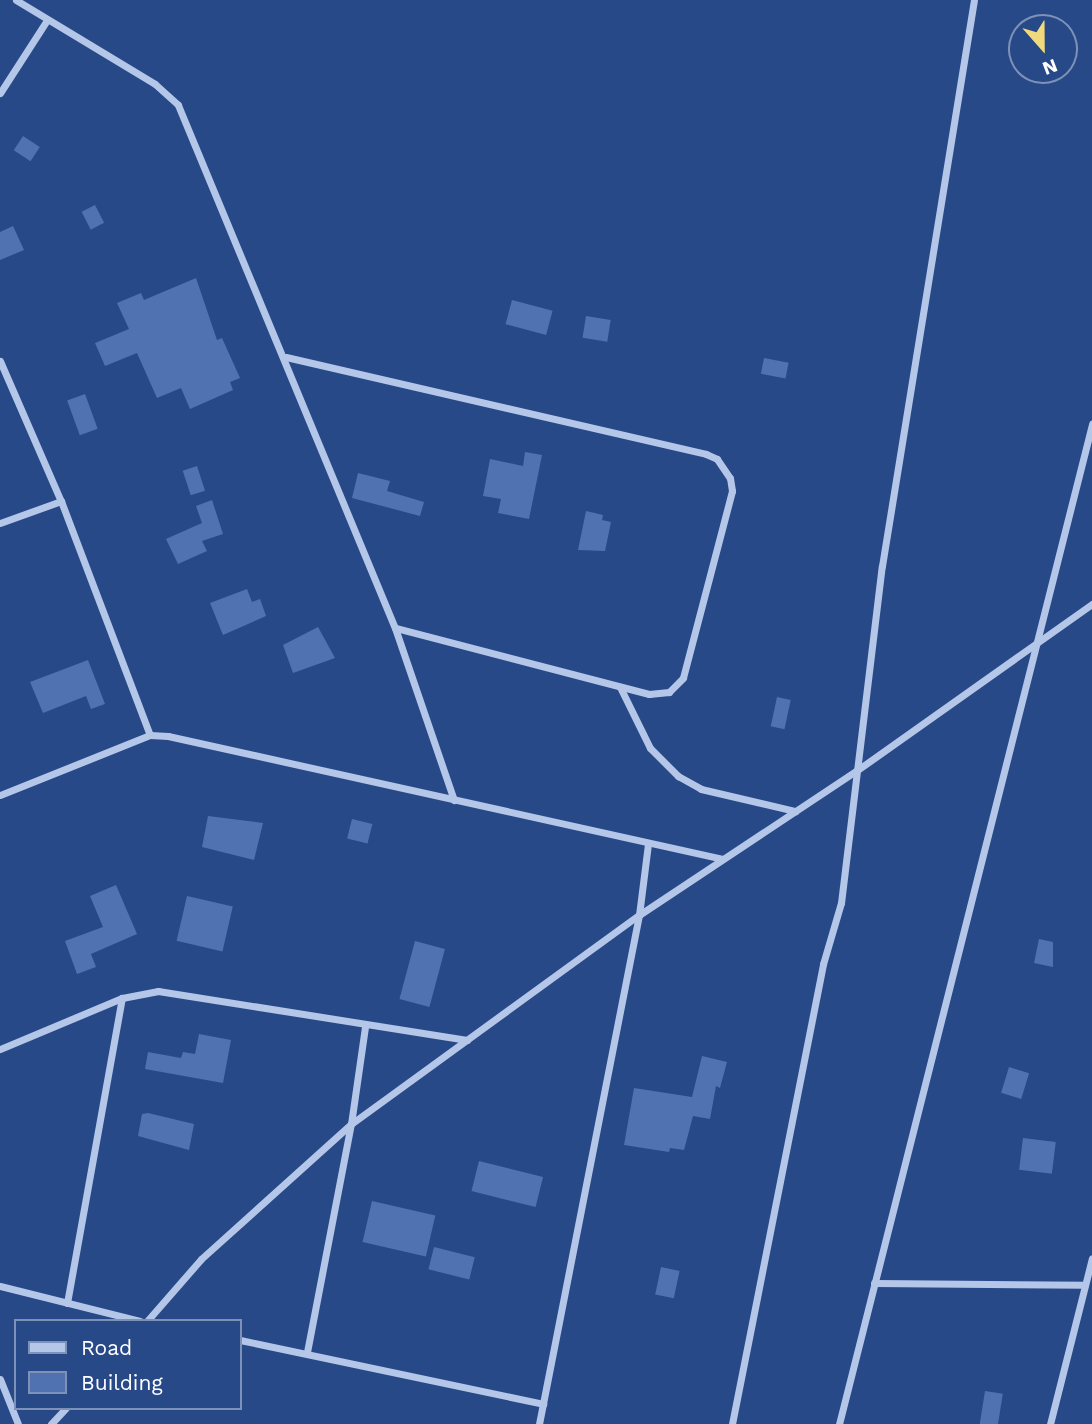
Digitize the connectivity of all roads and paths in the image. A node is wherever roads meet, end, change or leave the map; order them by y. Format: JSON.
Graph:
{"nodes":[{"id":1,"x":16,"y":0,"type":"edge"},
{"id":2,"x":974,"y":0,"type":"edge"},
{"id":3,"x":47,"y":20,"type":"junction"},
{"id":4,"x":0,"y":93,"type":"edge"},
{"id":5,"x":286,"y":357,"type":"junction"},
{"id":6,"x":0,"y":361,"type":"edge"},
{"id":7,"x":1092,"y":424,"type":"edge"},
{"id":8,"x":61,"y":501,"type":"junction"},
{"id":9,"x":0,"y":523,"type":"edge"},
{"id":10,"x":1092,"y":604,"type":"edge"},
{"id":11,"x":395,"y":628,"type":"junction"},
{"id":12,"x":1038,"y":640,"type":"junction"},
{"id":13,"x":620,"y":687,"type":"junction"},
{"id":14,"x":150,"y":734,"type":"junction"},
{"id":15,"x":856,"y":771,"type":"junction"},
{"id":16,"x":0,"y":795,"type":"edge"},
{"id":17,"x":454,"y":800,"type":"junction"},
{"id":18,"x":795,"y":811,"type":"junction"},
{"id":19,"x":648,"y":844,"type":"junction"},
{"id":20,"x":723,"y":859,"type":"junction"},
{"id":21,"x":639,"y":915,"type":"junction"},
{"id":22,"x":122,"y":998,"type":"junction"},
{"id":23,"x":365,"y":1027,"type":"junction"},
{"id":24,"x":468,"y":1040,"type":"junction"},
{"id":25,"x":0,"y":1049,"type":"edge"},
{"id":26,"x":351,"y":1124,"type":"junction"},
{"id":27,"x":1092,"y":1258,"type":"edge"},
{"id":28,"x":874,"y":1283,"type":"junction"},
{"id":29,"x":1085,"y":1285,"type":"junction"},
{"id":30,"x":0,"y":1286,"type":"edge"},
{"id":31,"x":67,"y":1303,"type":"junction"},
{"id":32,"x":132,"y":1319,"type":"edge"},
{"id":33,"x":149,"y":1319,"type":"edge"},
{"id":34,"x":242,"y":1340,"type":"edge"},
{"id":35,"x":307,"y":1352,"type":"junction"},
{"id":36,"x":0,"y":1379,"type":"edge"},
{"id":37,"x":543,"y":1404,"type":"junction"},
{"id":38,"x":64,"y":1410,"type":"edge"},
{"id":39,"x":18,"y":1424,"type":"edge"},
{"id":40,"x":51,"y":1424,"type":"edge"},
{"id":41,"x":539,"y":1424,"type":"edge"},
{"id":42,"x":732,"y":1424,"type":"edge"},
{"id":43,"x":839,"y":1424,"type":"edge"},
{"id":44,"x":1050,"y":1424,"type":"edge"}],
"edges":[{"from":1,"to":3,"type":"street"},
{"from":2,"to":15,"type":"street"},
{"from":3,"to":4,"type":"street"},
{"from":3,"to":5,"type":"street"},
{"from":5,"to":11,"type":"street"},
{"from":5,"to":13,"type":"street"},
{"from":6,"to":8,"type":"street"},
{"from":7,"to":12,"type":"street"},
{"from":8,"to":9,"type":"street"},
{"from":8,"to":14,"type":"street"},
{"from":10,"to":12,"type":"street"},
{"from":11,"to":13,"type":"street"},
{"from":11,"to":17,"type":"street"},
{"from":12,"to":15,"type":"street"},
{"from":12,"to":28,"type":"street"},
{"from":13,"to":18,"type":"street"},
{"from":14,"to":16,"type":"street"},
{"from":14,"to":17,"type":"street"},
{"from":15,"to":18,"type":"street"},
{"from":15,"to":42,"type":"street"},
{"from":17,"to":19,"type":"street"},
{"from":18,"to":20,"type":"street"},
{"from":19,"to":20,"type":"street"},
{"from":19,"to":21,"type":"street"},
{"from":20,"to":21,"type":"street"},
{"from":21,"to":24,"type":"street"},
{"from":21,"to":37,"type":"street"},
{"from":22,"to":23,"type":"street"},
{"from":22,"to":25,"type":"street"},
{"from":22,"to":31,"type":"street"},
{"from":23,"to":24,"type":"street"},
{"from":23,"to":26,"type":"street"},
{"from":24,"to":26,"type":"street"},
{"from":26,"to":33,"type":"street"},
{"from":26,"to":35,"type":"street"},
{"from":27,"to":29,"type":"street"},
{"from":28,"to":29,"type":"street"},
{"from":28,"to":43,"type":"street"},
{"from":29,"to":44,"type":"street"},
{"from":30,"to":31,"type":"street"},
{"from":31,"to":32,"type":"street"},
{"from":34,"to":35,"type":"street"},
{"from":35,"to":37,"type":"street"},
{"from":36,"to":39,"type":"street"},
{"from":37,"to":41,"type":"street"},
{"from":38,"to":40,"type":"street"}]}
